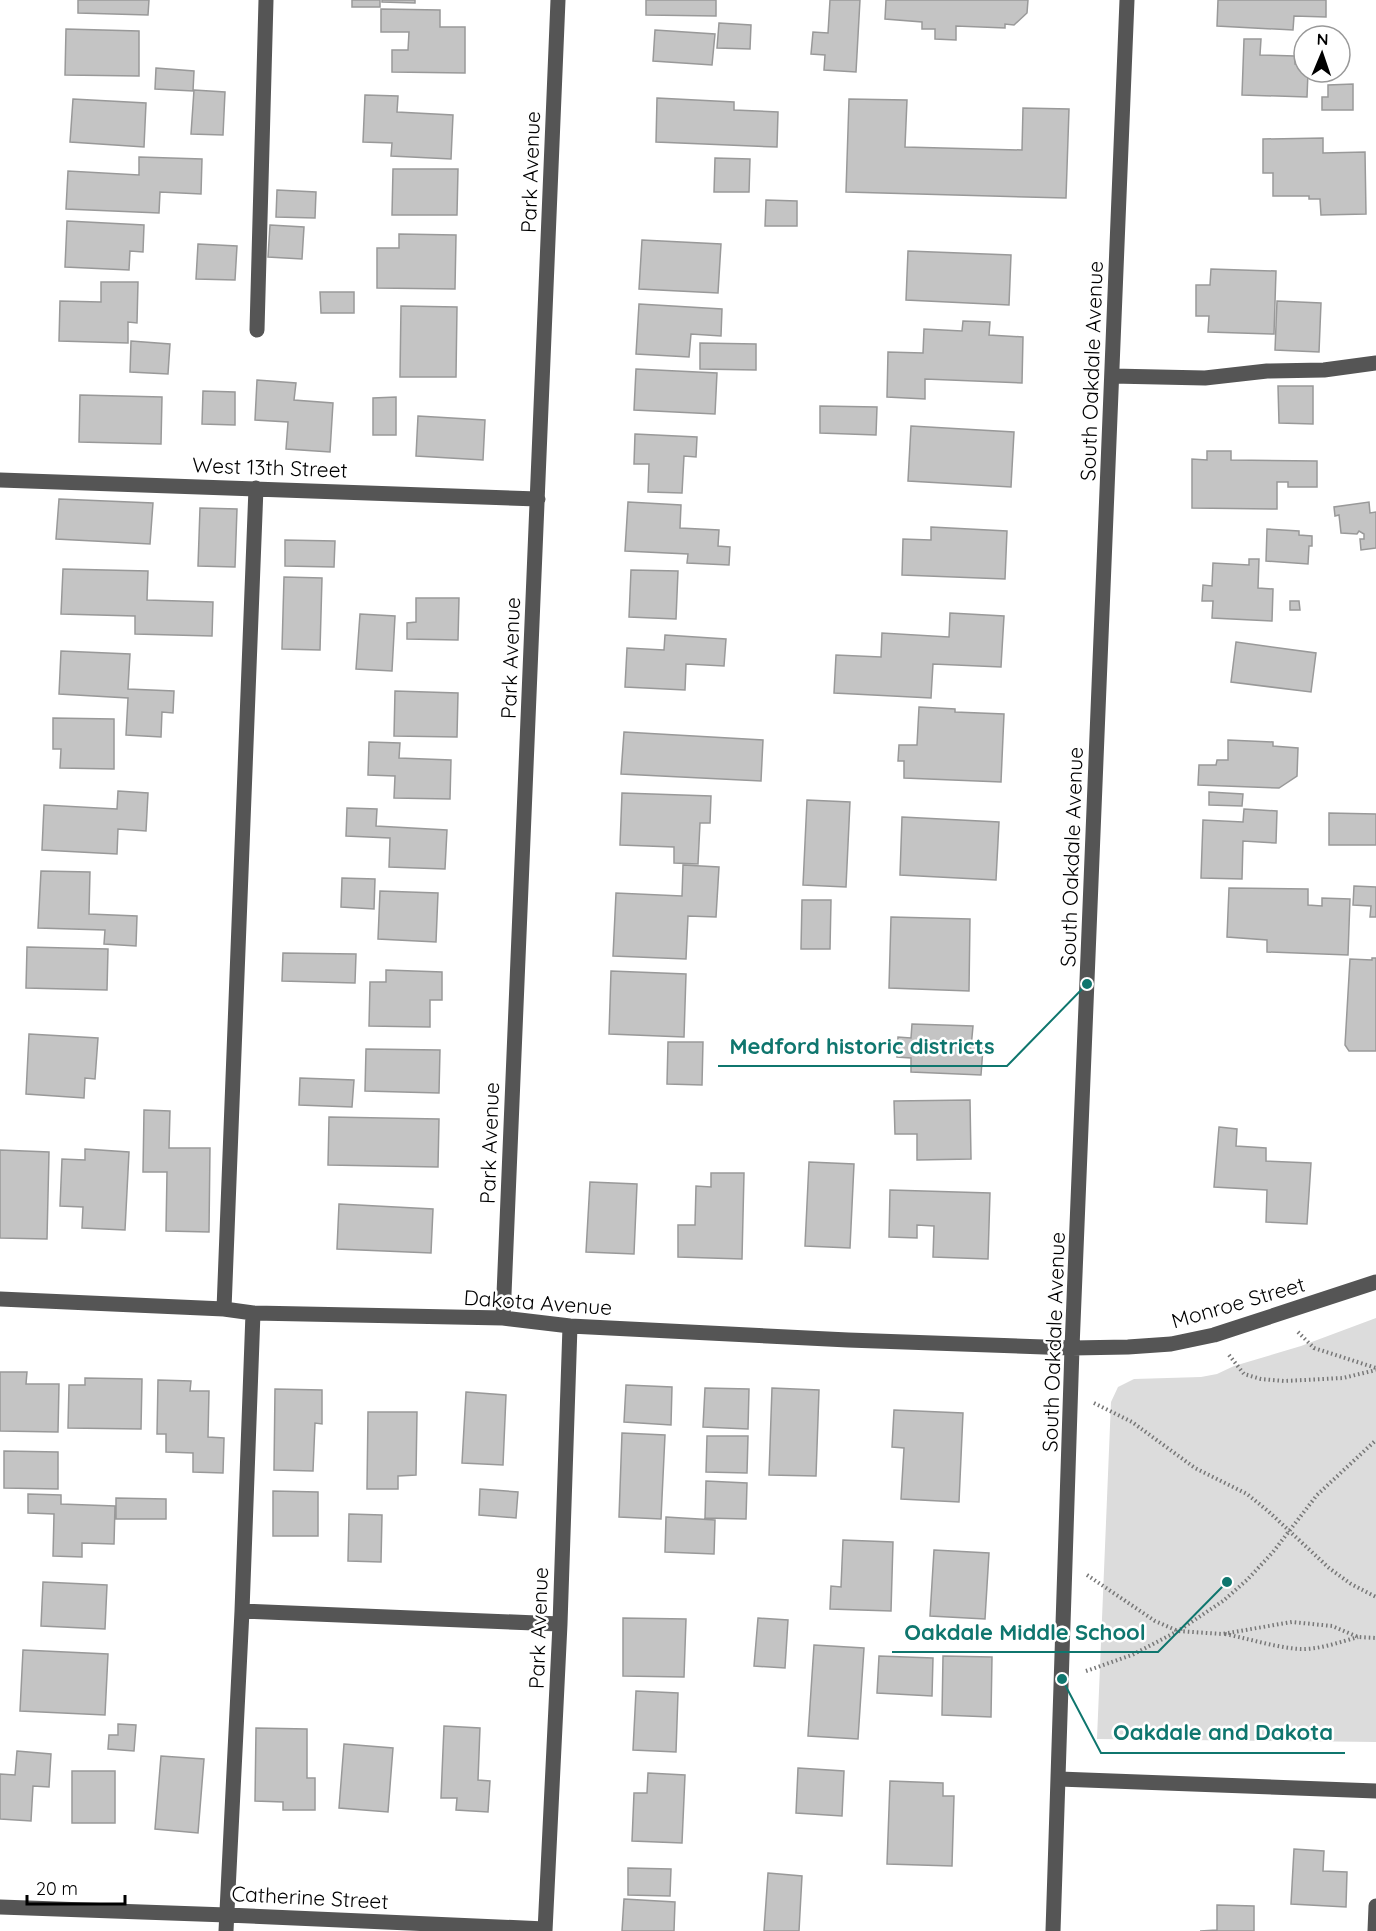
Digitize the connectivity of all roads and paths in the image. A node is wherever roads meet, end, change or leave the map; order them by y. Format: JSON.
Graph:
{"nodes":[{"id":1,"x":266,"y":0,"type":"edge"},
{"id":2,"x":558,"y":0,"type":"edge"},
{"id":3,"x":1127,"y":0,"type":"edge"},
{"id":4,"x":257,"y":330,"type":"dead end"},
{"id":5,"x":1376,"y":363,"type":"edge"},
{"id":6,"x":1112,"y":376,"type":"junction"},
{"id":7,"x":0,"y":480,"type":"edge"},
{"id":8,"x":256,"y":488,"type":"junction"},
{"id":9,"x":538,"y":499,"type":"junction"},
{"id":10,"x":1376,"y":1282,"type":"edge"},
{"id":11,"x":0,"y":1299,"type":"edge"},
{"id":12,"x":224,"y":1309,"type":"junction"},
{"id":13,"x":253,"y":1313,"type":"junction"},
{"id":14,"x":1280,"y":1315,"type":"junction"},
{"id":15,"x":503,"y":1318,"type":"junction"},
{"id":16,"x":570,"y":1326,"type":"junction"},
{"id":17,"x":1215,"y":1335,"type":"junction"},
{"id":18,"x":1072,"y":1348,"type":"junction"},
{"id":19,"x":1376,"y":1369,"type":"edge"},
{"id":20,"x":1072,"y":1392,"type":"junction"},
{"id":21,"x":1376,"y":1440,"type":"edge"},
{"id":22,"x":1288,"y":1531,"type":"junction"},
{"id":23,"x":1066,"y":1562,"type":"junction"},
{"id":24,"x":1376,"y":1597,"type":"edge"},
{"id":25,"x":242,"y":1611,"type":"junction"},
{"id":26,"x":560,"y":1624,"type":"junction"},
{"id":27,"x":1178,"y":1631,"type":"junction"},
{"id":28,"x":1222,"y":1634,"type":"junction"},
{"id":29,"x":1358,"y":1637,"type":"junction"},
{"id":30,"x":1376,"y":1638,"type":"edge"},
{"id":31,"x":1062,"y":1679,"type":"junction"},
{"id":32,"x":1059,"y":1779,"type":"junction"},
{"id":33,"x":1376,"y":1791,"type":"edge"},
{"id":34,"x":1376,"y":1906,"type":"edge"},
{"id":35,"x":0,"y":1907,"type":"edge"},
{"id":36,"x":227,"y":1915,"type":"junction"},
{"id":37,"x":545,"y":1930,"type":"edge"},
{"id":38,"x":226,"y":1931,"type":"edge"},
{"id":39,"x":1053,"y":1931,"type":"edge"},
{"id":40,"x":1375,"y":1931,"type":"edge"}],
"edges":[{"from":1,"to":4,"type":"street"},
{"from":2,"to":9,"type":"street","name":"Park Avenue"},
{"from":3,"to":6,"type":"street","name":"South Oakdale Avenue"},
{"from":5,"to":6,"type":"street"},
{"from":6,"to":18,"type":"street","name":"South Oakdale Avenue"},
{"from":7,"to":8,"type":"street","name":"West 13th Street"},
{"from":8,"to":9,"type":"street","name":"West 13th Street"},
{"from":8,"to":12,"type":"street"},
{"from":9,"to":15,"type":"street","name":"Park Avenue"},
{"from":10,"to":14,"type":"street","name":"Monroe Street"},
{"from":11,"to":12,"type":"street","name":"Dakota Avenue"},
{"from":12,"to":13,"type":"street","name":"Dakota Avenue"},
{"from":13,"to":15,"type":"street","name":"Dakota Avenue"},
{"from":13,"to":25,"type":"street"},
{"from":14,"to":17,"type":"street","name":"Monroe Street"},
{"from":14,"to":19,"type":"path"},
{"from":15,"to":16,"type":"street","name":"Dakota Avenue"},
{"from":16,"to":18,"type":"street","name":"Dakota Avenue"},
{"from":16,"to":26,"type":"street","name":"Park Avenue"},
{"from":17,"to":18,"type":"street","name":"Monroe Street"},
{"from":17,"to":19,"type":"path"},
{"from":18,"to":20,"type":"street","name":"South Oakdale Avenue"},
{"from":20,"to":22,"type":"path"},
{"from":20,"to":23,"type":"street","name":"South Oakdale Avenue"},
{"from":21,"to":22,"type":"path"},
{"from":22,"to":24,"type":"path"},
{"from":22,"to":27,"type":"path"},
{"from":23,"to":27,"type":"path"},
{"from":23,"to":31,"type":"street","name":"South Oakdale Avenue"},
{"from":25,"to":26,"type":"street"},
{"from":25,"to":36,"type":"street"},
{"from":26,"to":37,"type":"street","name":"Park Avenue"},
{"from":27,"to":28,"type":"path"},
{"from":27,"to":31,"type":"path"},
{"from":28,"to":29,"type":"path"},
{"from":28,"to":29,"type":"path"},
{"from":29,"to":30,"type":"path"},
{"from":31,"to":32,"type":"street","name":"South Oakdale Avenue"},
{"from":32,"to":33,"type":"street"},
{"from":32,"to":39,"type":"street","name":"South Oakdale Avenue"},
{"from":34,"to":40,"type":"street"},
{"from":35,"to":36,"type":"street","name":"Catherine Street"},
{"from":36,"to":37,"type":"street","name":"Catherine Street"},
{"from":36,"to":38,"type":"street"}]}
